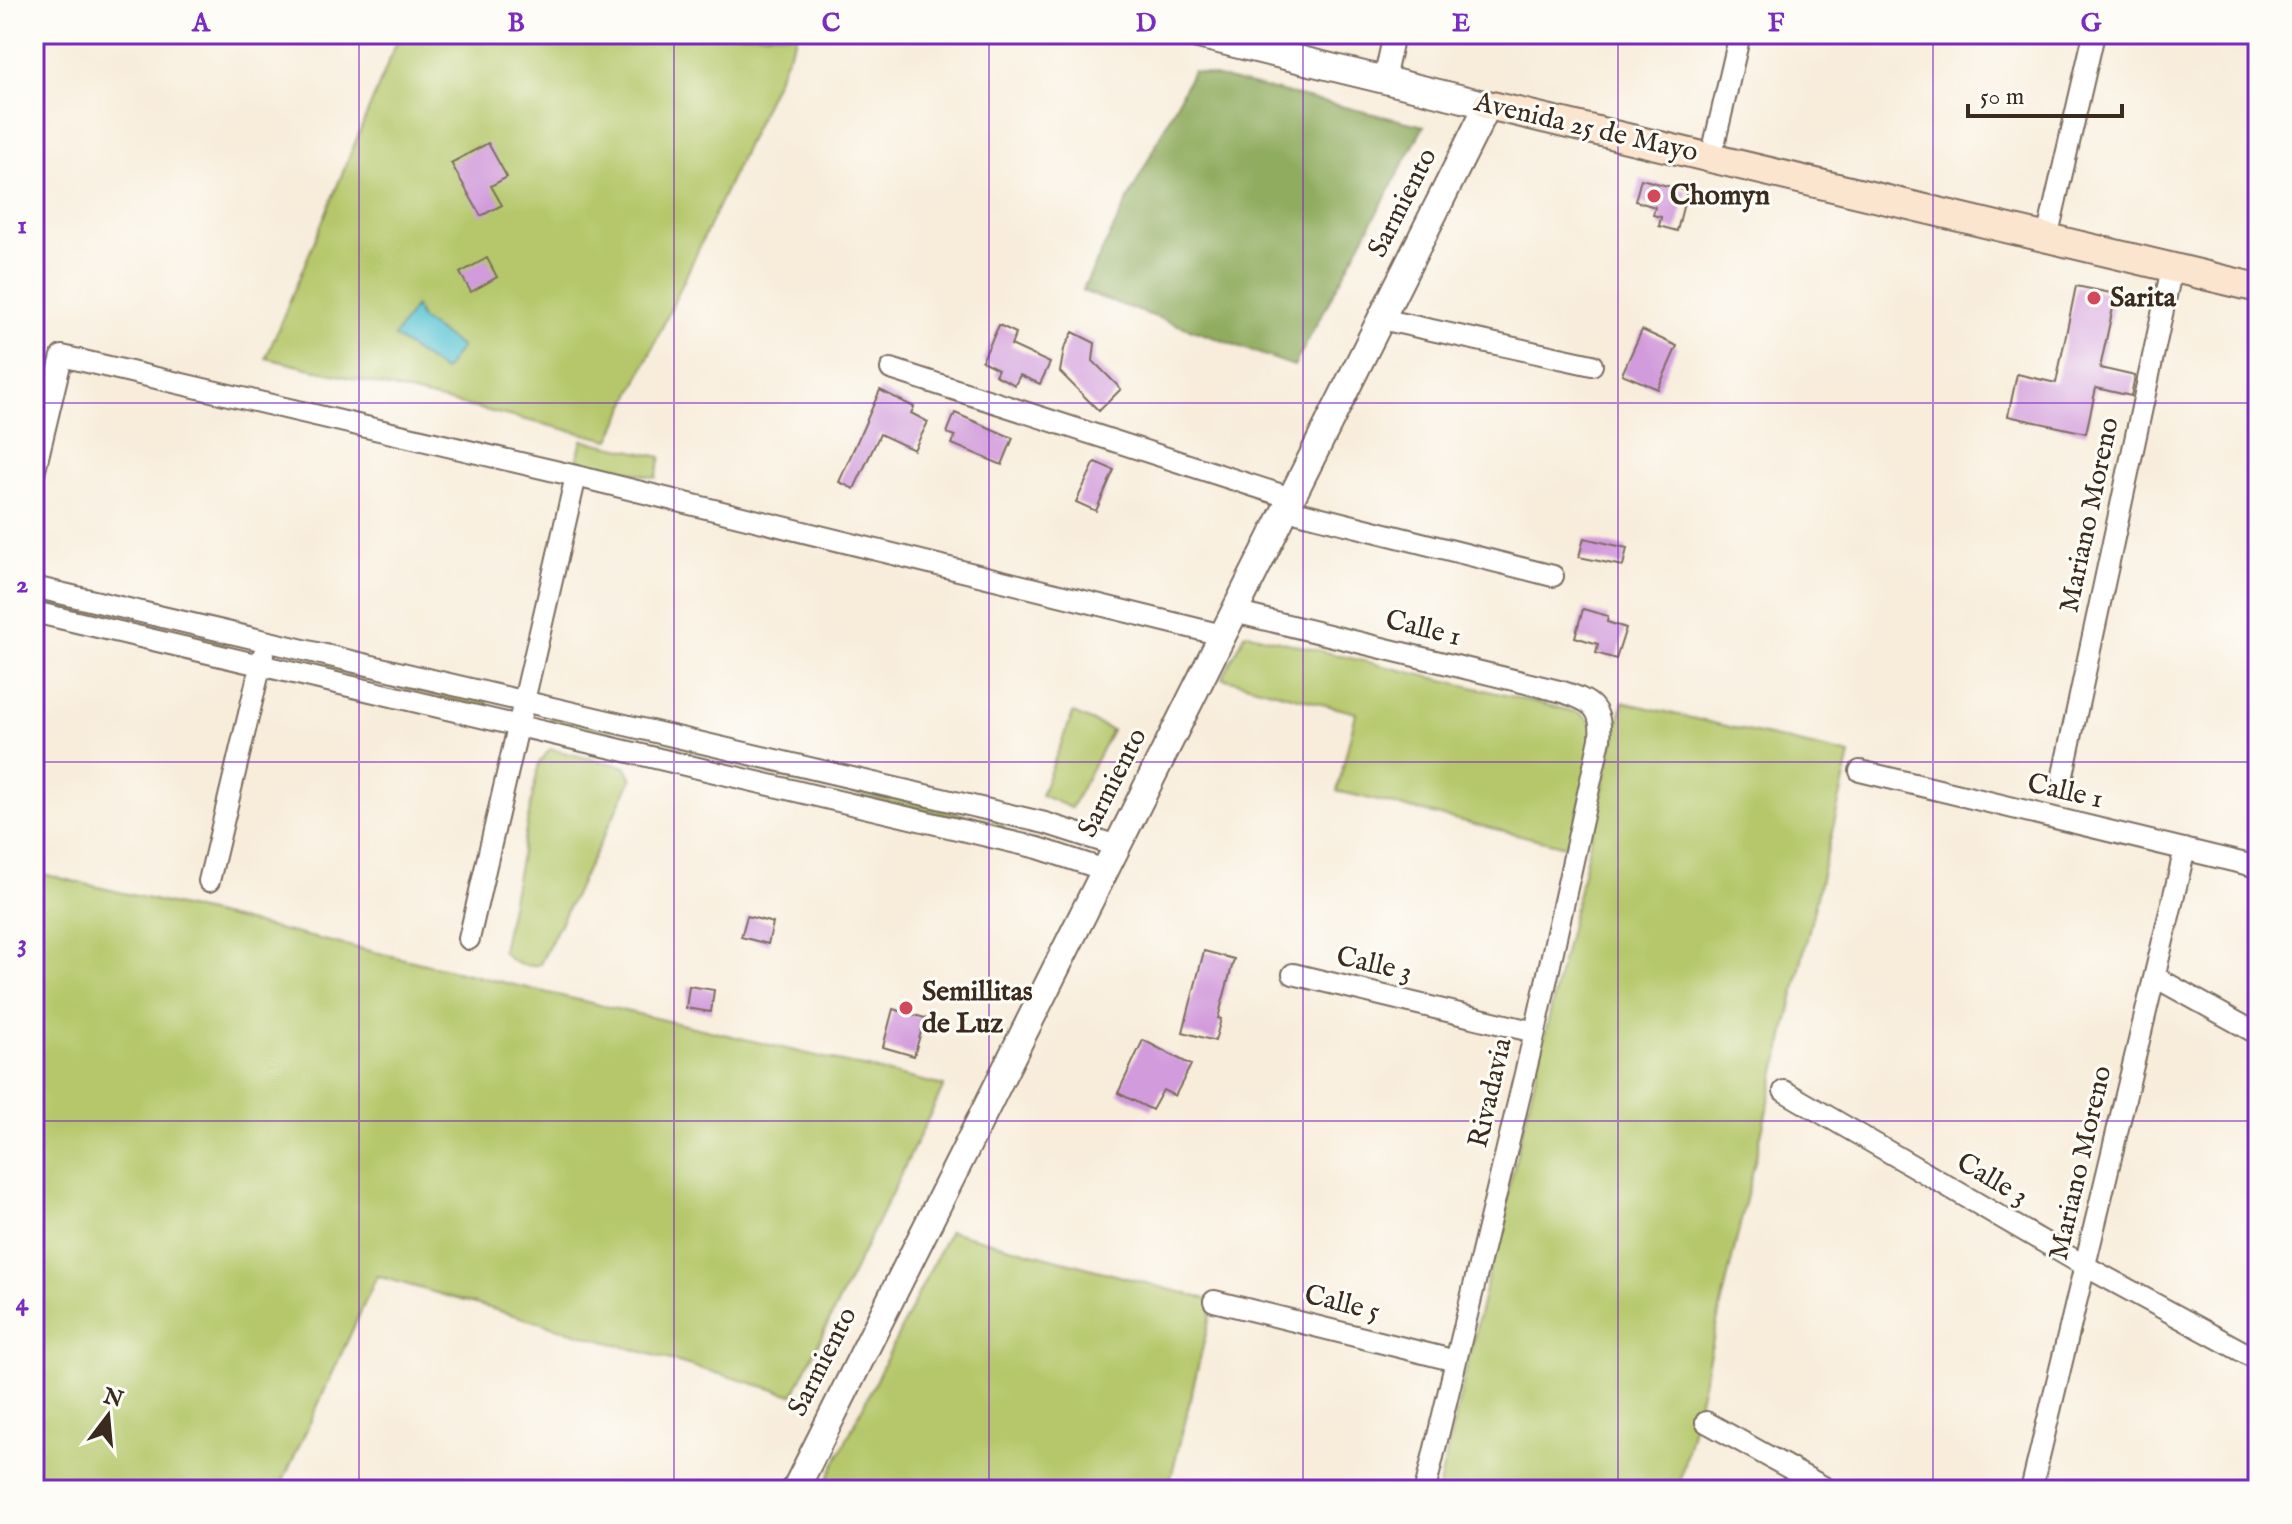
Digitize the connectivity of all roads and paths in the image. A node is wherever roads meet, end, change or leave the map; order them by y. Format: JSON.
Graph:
{"nodes":[{"id":1,"x":1194,"y":34,"type":"edge"},
{"id":2,"x":1394,"y":34,"type":"edge"},
{"id":3,"x":1740,"y":34,"type":"edge"},
{"id":4,"x":2094,"y":34,"type":"edge"},
{"id":5,"x":1384,"y":80,"type":"junction"},
{"id":6,"x":1488,"y":105,"type":"junction"},
{"id":7,"x":1711,"y":158,"type":"junction"},
{"id":8,"x":2047,"y":238,"type":"junction"},
{"id":9,"x":2172,"y":268,"type":"junction"},
{"id":10,"x":2258,"y":288,"type":"edge"},
{"id":11,"x":1381,"y":319,"type":"junction"},
{"id":12,"x":1592,"y":365,"type":"dead end"},
{"id":13,"x":891,"y":369,"type":"dead end"},
{"id":14,"x":34,"y":474,"type":"edge"},
{"id":15,"x":576,"y":476,"type":"junction"},
{"id":16,"x":1288,"y":503,"type":"junction"},
{"id":17,"x":1553,"y":576,"type":"dead end"},
{"id":18,"x":34,"y":587,"type":"edge"},
{"id":19,"x":34,"y":612,"type":"edge"},
{"id":20,"x":1228,"y":624,"type":"junction"},
{"id":21,"x":266,"y":641,"type":"junction"},
{"id":22,"x":261,"y":666,"type":"junction"},
{"id":23,"x":524,"y":701,"type":"junction"},
{"id":24,"x":1596,"y":708,"type":"joint"},
{"id":25,"x":518,"y":726,"type":"junction"},
{"id":26,"x":1860,"y":771,"type":"dead end"},
{"id":27,"x":2063,"y":775,"type":"dead end"},
{"id":28,"x":1117,"y":846,"type":"junction"},
{"id":29,"x":2185,"y":849,"type":"junction"},
{"id":30,"x":2258,"y":867,"type":"edge"},
{"id":31,"x":1105,"y":870,"type":"junction"},
{"id":32,"x":209,"y":881,"type":"dead end"},
{"id":33,"x":469,"y":939,"type":"dead end"},
{"id":34,"x":1293,"y":974,"type":"dead end"},
{"id":35,"x":2155,"y":977,"type":"junction"},
{"id":36,"x":1535,"y":1032,"type":"junction"},
{"id":37,"x":2258,"y":1034,"type":"edge"},
{"id":38,"x":1784,"y":1091,"type":"dead end"},
{"id":39,"x":2085,"y":1266,"type":"junction"},
{"id":40,"x":1214,"y":1301,"type":"dead end"},
{"id":41,"x":2258,"y":1360,"type":"edge"},
{"id":42,"x":1456,"y":1361,"type":"junction"},
{"id":43,"x":1706,"y":1422,"type":"dead end"},
{"id":44,"x":795,"y":1490,"type":"edge"},
{"id":45,"x":1425,"y":1490,"type":"edge"},
{"id":46,"x":1829,"y":1490,"type":"edge"},
{"id":47,"x":2031,"y":1490,"type":"edge"}],
"edges":[{"from":1,"to":5,"type":"street","name":"Avenida 25 de Mayo"},
{"from":2,"to":5,"type":"street"},
{"from":3,"to":7,"type":"street"},
{"from":4,"to":8,"type":"street"},
{"from":5,"to":6,"type":"street","name":"Avenida 25 de Mayo"},
{"from":6,"to":7,"type":"main road","name":"Avenida 25 de Mayo"},
{"from":6,"to":11,"type":"street","name":"Sarmiento"},
{"from":7,"to":8,"type":"main road","name":"Avenida 25 de Mayo"},
{"from":8,"to":9,"type":"main road","name":"Avenida 25 de Mayo"},
{"from":9,"to":10,"type":"main road","name":"Avenida 25 de Mayo"},
{"from":9,"to":27,"type":"street","name":"Mariano Moreno"},
{"from":11,"to":12,"type":"street"},
{"from":11,"to":16,"type":"street","name":"Sarmiento"},
{"from":13,"to":16,"type":"street"},
{"from":14,"to":15,"type":"street","name":"Calle 1"},
{"from":15,"to":20,"type":"street","name":"Calle 1"},
{"from":15,"to":23,"type":"street"},
{"from":16,"to":17,"type":"street"},
{"from":16,"to":20,"type":"street","name":"Sarmiento"},
{"from":18,"to":21,"type":"street"},
{"from":19,"to":22,"type":"street"},
{"from":20,"to":24,"type":"street","name":"Calle 1"},
{"from":20,"to":28,"type":"street","name":"Sarmiento"},
{"from":21,"to":22,"type":"street"},
{"from":21,"to":23,"type":"street"},
{"from":22,"to":25,"type":"street"},
{"from":22,"to":32,"type":"street"},
{"from":23,"to":25,"type":"street"},
{"from":23,"to":28,"type":"street"},
{"from":24,"to":36,"type":"street","name":"Rivadavia"},
{"from":25,"to":31,"type":"street"},
{"from":25,"to":33,"type":"street"},
{"from":26,"to":29,"type":"street","name":"Calle 1"},
{"from":28,"to":31,"type":"street","name":"Sarmiento"},
{"from":29,"to":30,"type":"street","name":"Calle 1"},
{"from":29,"to":35,"type":"street","name":"Mariano Moreno"},
{"from":31,"to":44,"type":"street","name":"Sarmiento"},
{"from":34,"to":36,"type":"street","name":"Calle 3"},
{"from":35,"to":37,"type":"street"},
{"from":35,"to":39,"type":"street","name":"Mariano Moreno"},
{"from":36,"to":42,"type":"street","name":"Rivadavia"},
{"from":38,"to":39,"type":"street","name":"Calle 3"},
{"from":39,"to":41,"type":"street","name":"Calle 3"},
{"from":39,"to":47,"type":"street","name":"Mariano Moreno"},
{"from":40,"to":42,"type":"street","name":"Calle 5"},
{"from":42,"to":45,"type":"street","name":"Rivadavia"},
{"from":43,"to":46,"type":"street"}]}
